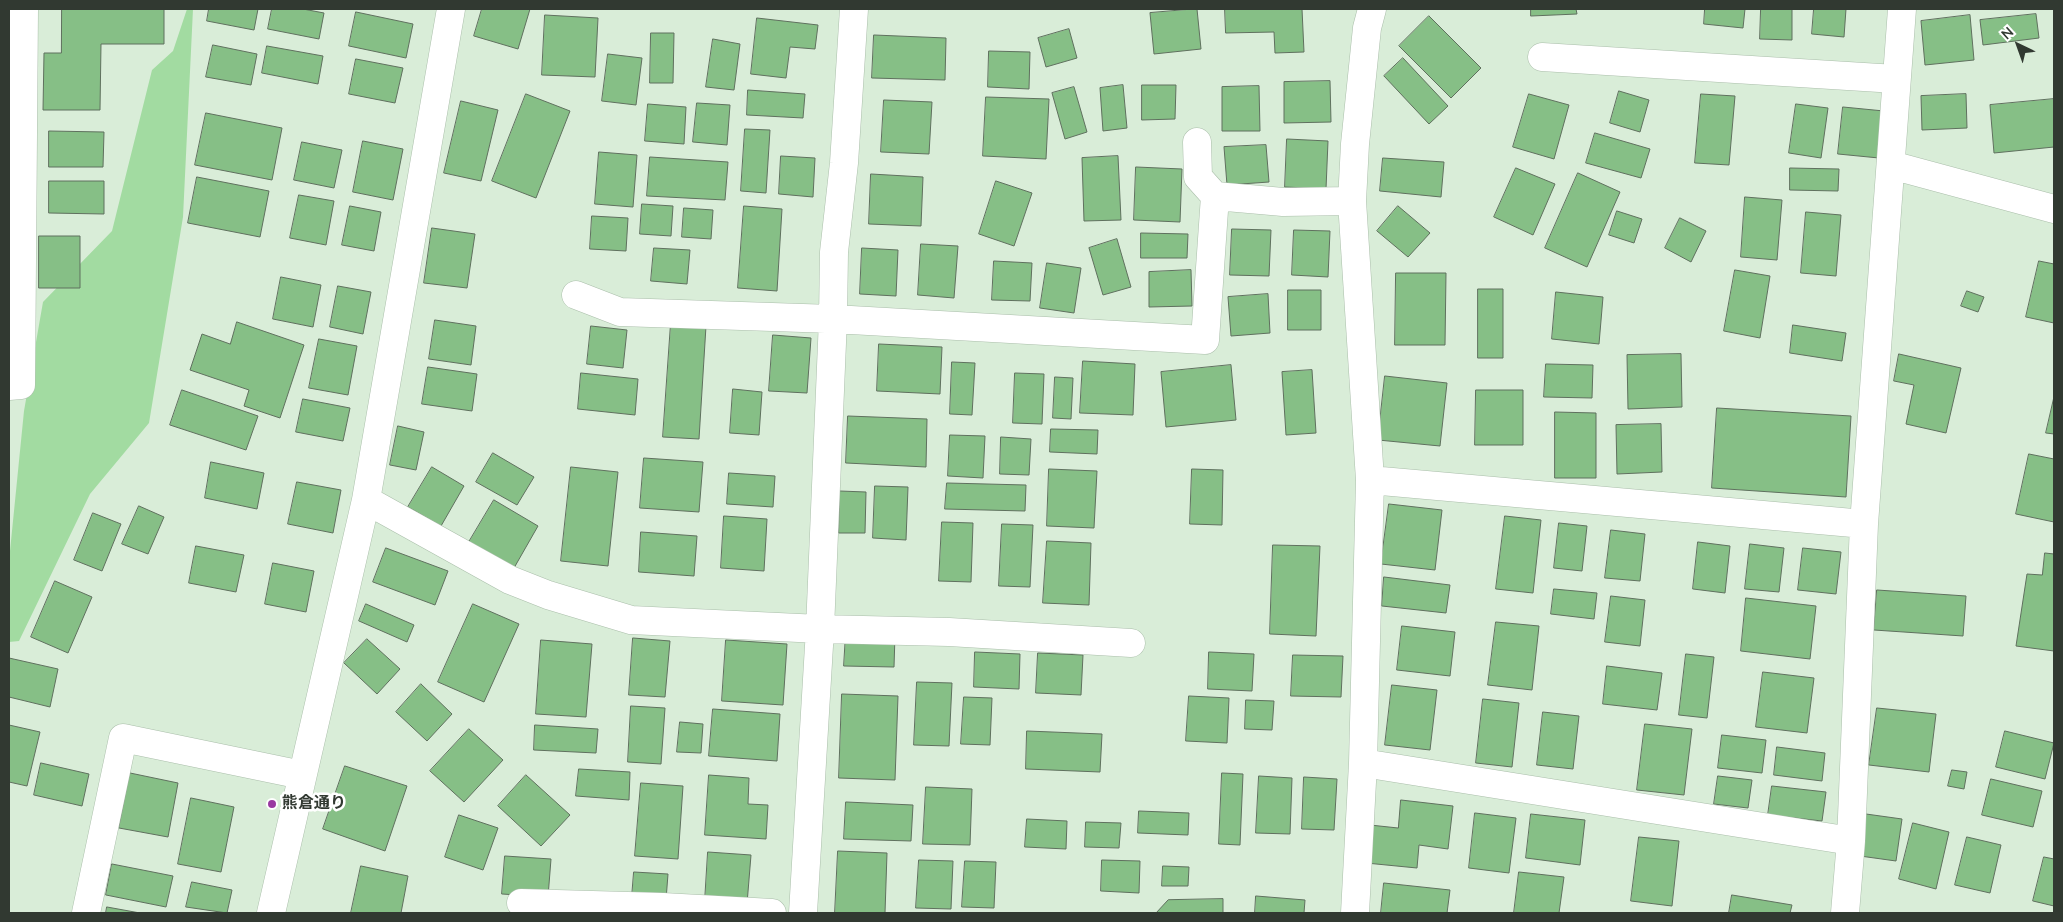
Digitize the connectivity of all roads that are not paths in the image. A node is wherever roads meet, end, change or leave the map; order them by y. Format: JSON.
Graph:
{"nodes":[{"id":1,"x":24,"y":9,"type":"edge"},
{"id":2,"x":451,"y":9,"type":"edge"},
{"id":3,"x":854,"y":9,"type":"edge"},
{"id":4,"x":1372,"y":9,"type":"edge"},
{"id":5,"x":1902,"y":9,"type":"edge"},
{"id":6,"x":1542,"y":57,"type":"dead end"},
{"id":7,"x":1896,"y":79,"type":"junction"},
{"id":8,"x":1197,"y":142,"type":"dead end"},
{"id":9,"x":1891,"y":165,"type":"junction"},
{"id":10,"x":1215,"y":196,"type":"junction"},
{"id":11,"x":1352,"y":201,"type":"junction"},
{"id":12,"x":2054,"y":209,"type":"edge"},
{"id":13,"x":576,"y":295,"type":"dead end"},
{"id":14,"x":833,"y":319,"type":"junction"},
{"id":15,"x":9,"y":386,"type":"edge"},
{"id":16,"x":1370,"y":480,"type":"junction"},
{"id":17,"x":366,"y":500,"type":"junction"},
{"id":18,"x":1864,"y":524,"type":"junction"},
{"id":19,"x":820,"y":629,"type":"junction"},
{"id":20,"x":1131,"y":642,"type":"dead end"},
{"id":21,"x":1363,"y":763,"type":"junction"},
{"id":22,"x":302,"y":775,"type":"junction"},
{"id":23,"x":1850,"y":841,"type":"junction"},
{"id":24,"x":521,"y":903,"type":"dead end"},
{"id":25,"x":86,"y":913,"type":"edge"},
{"id":26,"x":271,"y":913,"type":"edge"},
{"id":27,"x":772,"y":913,"type":"edge"},
{"id":28,"x":804,"y":913,"type":"edge"},
{"id":29,"x":1354,"y":913,"type":"edge"},
{"id":30,"x":1845,"y":913,"type":"edge"}],
"edges":[{"from":1,"to":15,"type":"street"},
{"from":2,"to":17,"type":"street"},
{"from":3,"to":14,"type":"street"},
{"from":4,"to":11,"type":"street"},
{"from":5,"to":7,"type":"street"},
{"from":6,"to":7,"type":"street"},
{"from":7,"to":9,"type":"street"},
{"from":8,"to":10,"type":"street"},
{"from":9,"to":12,"type":"street"},
{"from":9,"to":18,"type":"street"},
{"from":10,"to":11,"type":"street"},
{"from":10,"to":14,"type":"street"},
{"from":11,"to":16,"type":"street"},
{"from":13,"to":14,"type":"street"},
{"from":14,"to":19,"type":"street"},
{"from":16,"to":18,"type":"street"},
{"from":16,"to":21,"type":"street"},
{"from":17,"to":19,"type":"street"},
{"from":17,"to":22,"type":"street"},
{"from":18,"to":23,"type":"street"},
{"from":19,"to":20,"type":"street"},
{"from":19,"to":28,"type":"street"},
{"from":21,"to":23,"type":"street"},
{"from":21,"to":29,"type":"street"},
{"from":22,"to":25,"type":"street"},
{"from":22,"to":26,"type":"street"},
{"from":23,"to":30,"type":"street"},
{"from":24,"to":27,"type":"street"}]}
